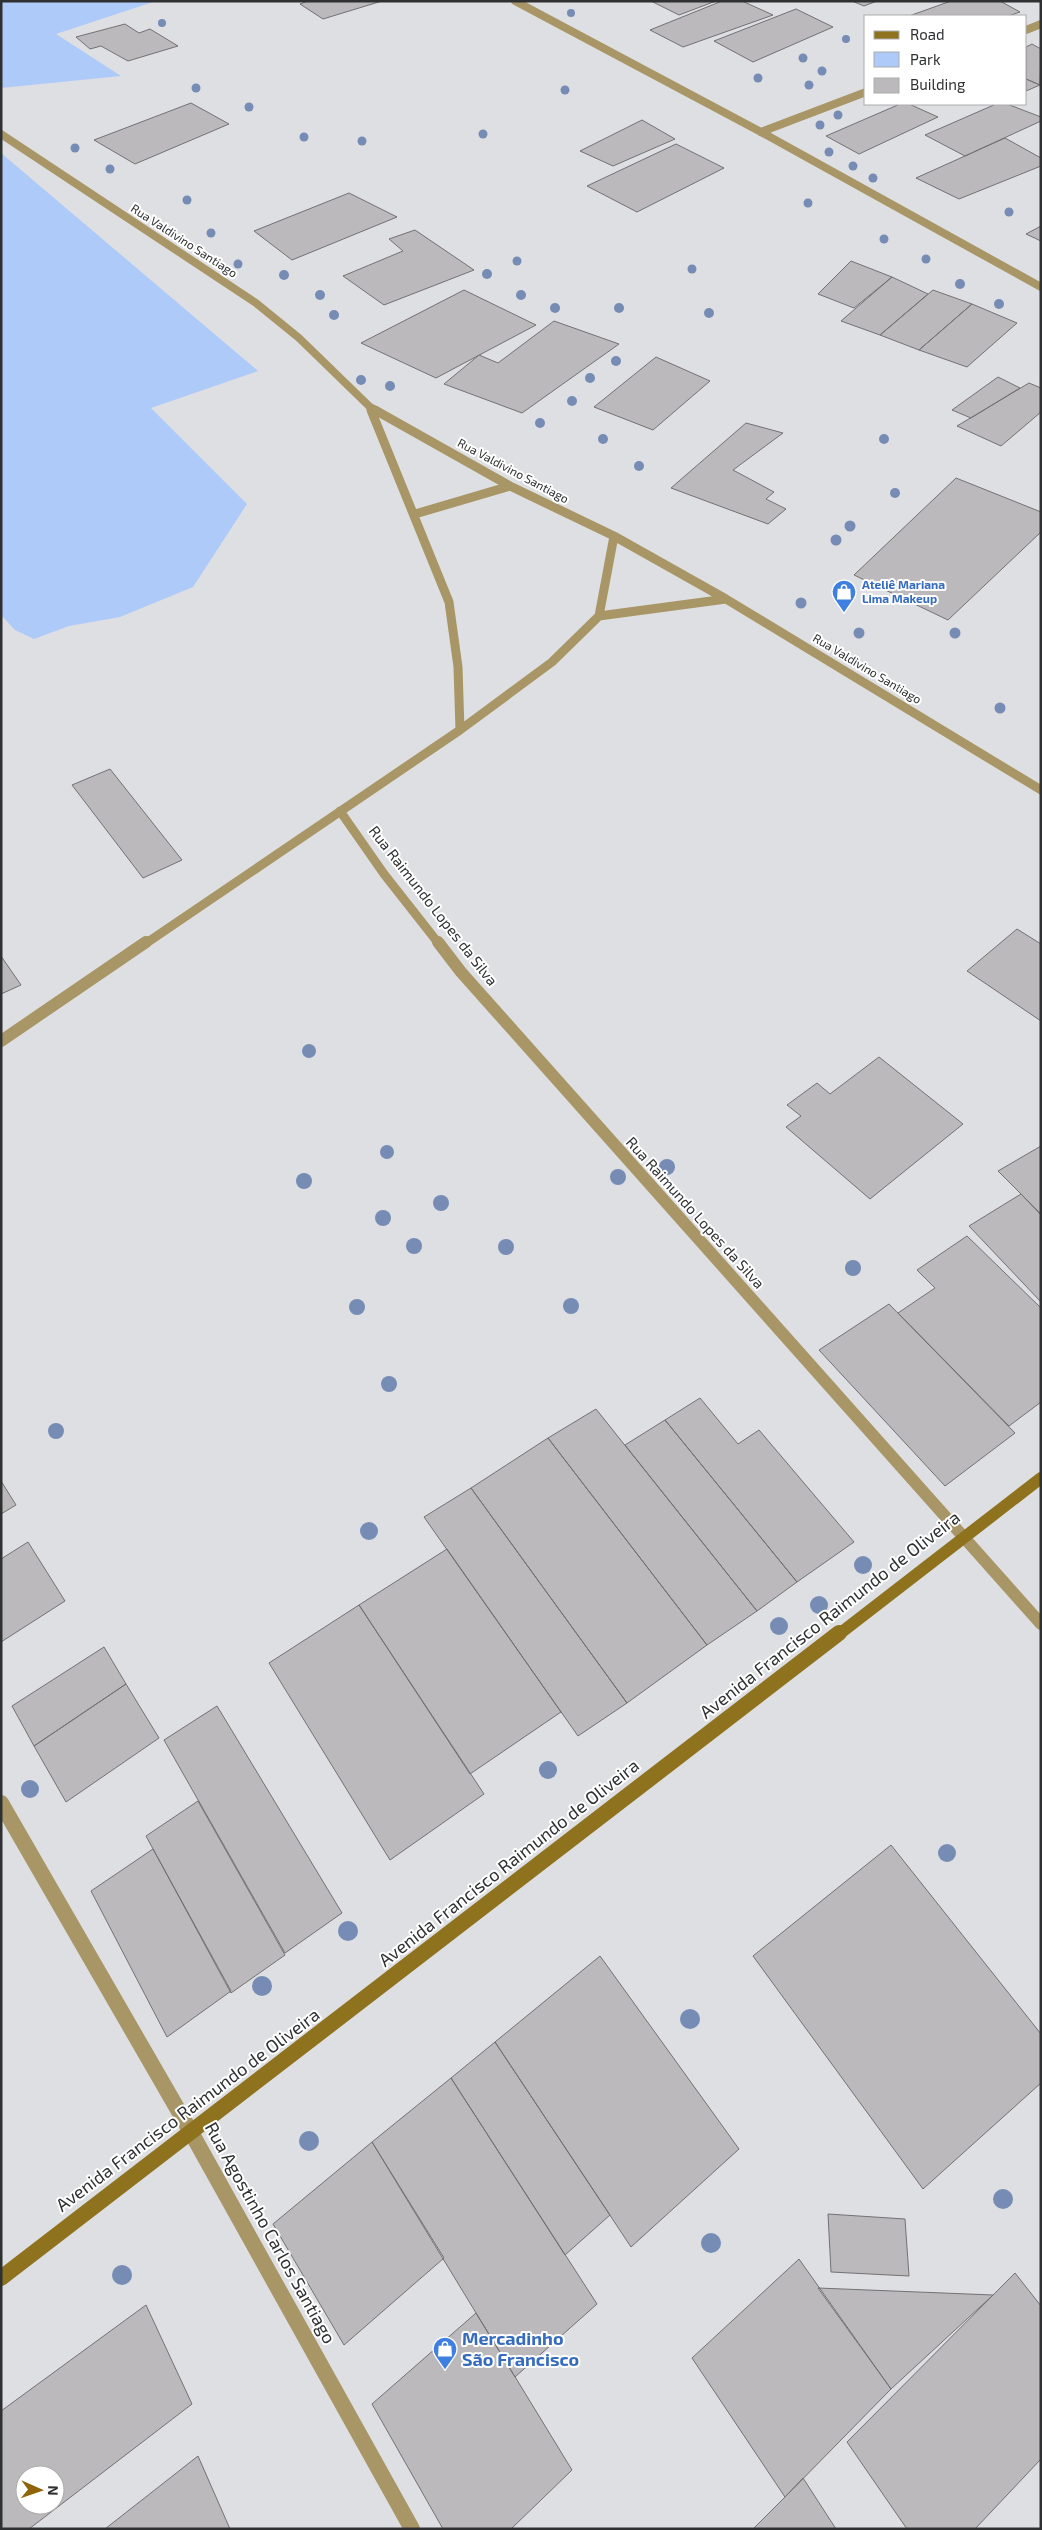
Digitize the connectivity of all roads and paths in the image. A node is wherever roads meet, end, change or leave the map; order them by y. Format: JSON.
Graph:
{"nodes":[{"id":1,"x":515,"y":1,"type":"edge"},
{"id":2,"x":1041,"y":24,"type":"edge"},
{"id":3,"x":1027,"y":30,"type":"edge"},
{"id":4,"x":864,"y":93,"type":"edge"},
{"id":5,"x":761,"y":132,"type":"junction"},
{"id":6,"x":1,"y":134,"type":"edge"},
{"id":7,"x":1041,"y":287,"type":"edge"},
{"id":8,"x":370,"y":407,"type":"junction"},
{"id":9,"x":510,"y":486,"type":"junction"},
{"id":10,"x":415,"y":514,"type":"junction"},
{"id":11,"x":614,"y":536,"type":"junction"},
{"id":12,"x":726,"y":599,"type":"junction"},
{"id":13,"x":599,"y":616,"type":"junction"},
{"id":14,"x":460,"y":730,"type":"junction"},
{"id":15,"x":1041,"y":790,"type":"edge"},
{"id":16,"x":340,"y":811,"type":"junction"},
{"id":17,"x":1,"y":1041,"type":"edge"},
{"id":18,"x":1041,"y":1478,"type":"edge"},
{"id":19,"x":963,"y":1538,"type":"junction"},
{"id":20,"x":1041,"y":1624,"type":"edge"},
{"id":21,"x":1,"y":1803,"type":"edge"},
{"id":22,"x":192,"y":2134,"type":"junction"},
{"id":23,"x":1,"y":2278,"type":"edge"},
{"id":24,"x":412,"y":2529,"type":"edge"}],
"edges":[{"from":1,"to":5,"type":"street"},
{"from":2,"to":3,"type":"street"},
{"from":4,"to":5,"type":"street"},
{"from":5,"to":7,"type":"street"},
{"from":6,"to":8,"type":"street","name":"Rua Valdivino Santiago"},
{"from":8,"to":9,"type":"street","name":"Rua Valdivino Santiago"},
{"from":8,"to":10,"type":"street"},
{"from":9,"to":10,"type":"street"},
{"from":9,"to":11,"type":"street","name":"Rua Valdivino Santiago"},
{"from":10,"to":14,"type":"street"},
{"from":11,"to":12,"type":"street","name":"Rua Valdivino Santiago"},
{"from":11,"to":13,"type":"street"},
{"from":12,"to":13,"type":"street"},
{"from":12,"to":15,"type":"street","name":"Rua Valdivino Santiago"},
{"from":13,"to":14,"type":"street"},
{"from":14,"to":16,"type":"street"},
{"from":16,"to":17,"type":"street"},
{"from":16,"to":19,"type":"street","name":"Rua Raimundo Lopes da Silva"},
{"from":18,"to":19,"type":"street","name":"Avenida Francisco Raimundo de Oliveira"},
{"from":19,"to":20,"type":"street","name":"Rua Raimundo Lopes da Silva"},
{"from":19,"to":22,"type":"street","name":"Avenida Francisco Raimundo de Oliveira"},
{"from":21,"to":22,"type":"street","name":"Rua Agostinho Carlos Santiago"},
{"from":22,"to":23,"type":"street","name":"Avenida Francisco Raimundo de Oliveira"},
{"from":22,"to":24,"type":"street","name":"Rua Agostinho Carlos Santiago"}]}
